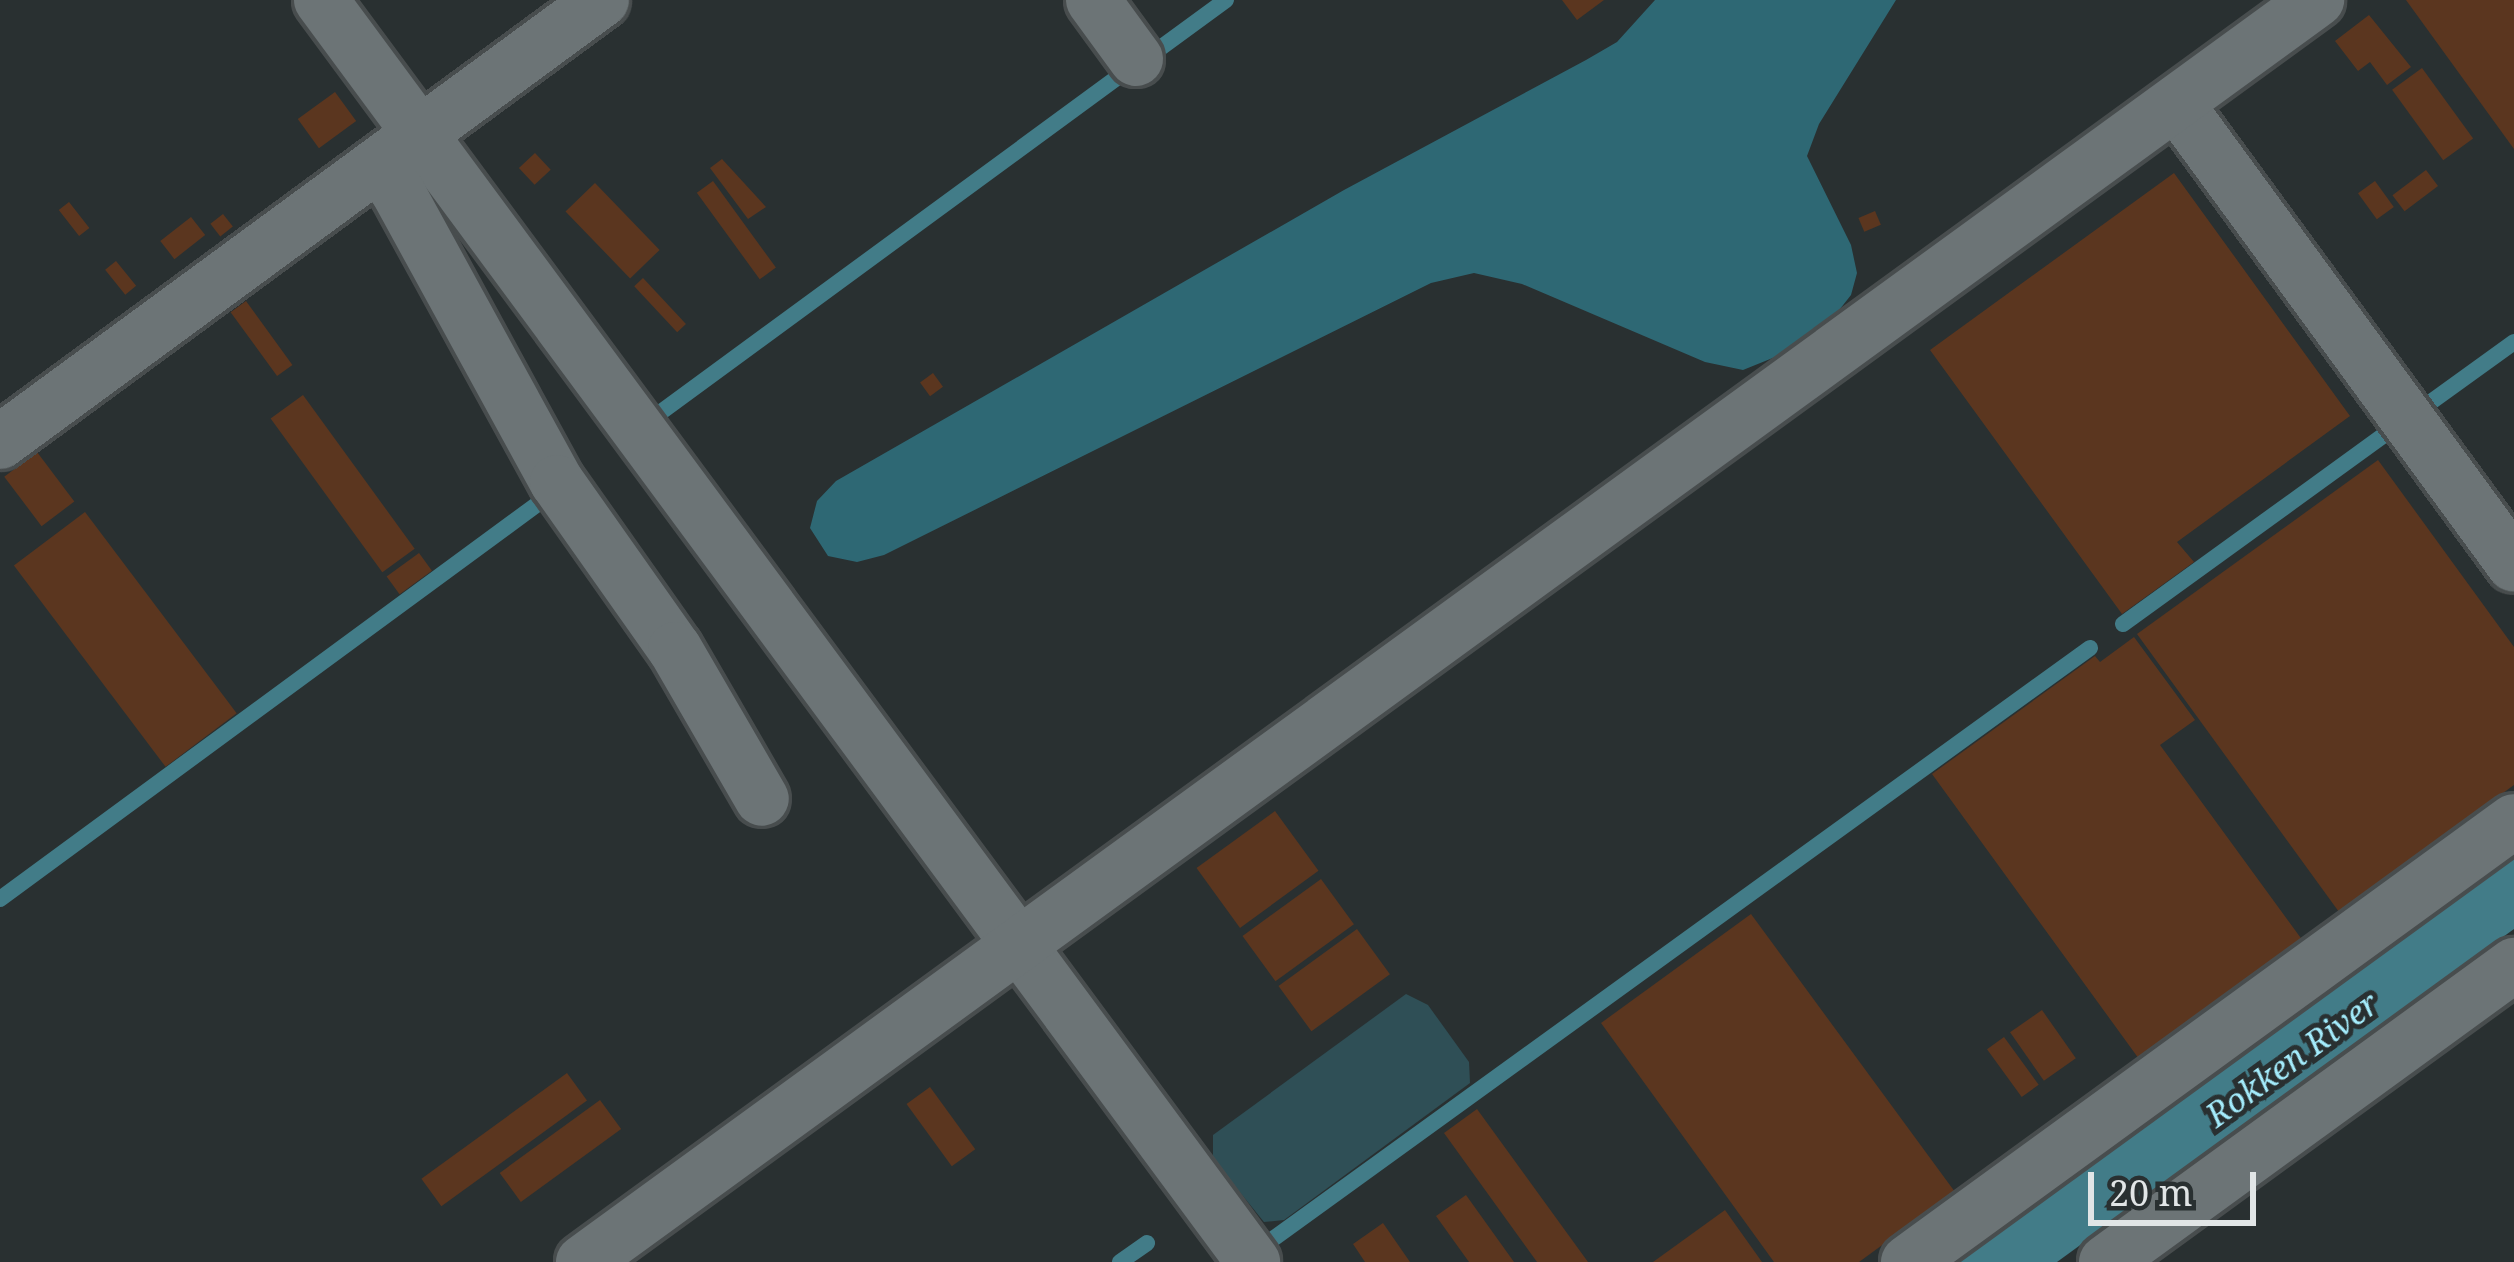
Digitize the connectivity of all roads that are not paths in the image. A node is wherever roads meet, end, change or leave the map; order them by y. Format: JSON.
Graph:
{"nodes":[{"id":1,"x":321,"y":0,"type":"edge"},
{"id":2,"x":602,"y":0,"type":"edge"},
{"id":3,"x":1093,"y":0,"type":"edge"},
{"id":4,"x":2317,"y":0,"type":"edge"},
{"id":5,"x":1136,"y":58,"type":"dead end"},
{"id":6,"x":2176,"y":103,"type":"junction"},
{"id":7,"x":399,"y":150,"type":"junction"},
{"id":8,"x":0,"y":442,"type":"edge"},
{"id":9,"x":2514,"y":565,"type":"edge"},
{"id":10,"x":762,"y":799,"type":"dead end"},
{"id":11,"x":2514,"y":821,"type":"edge"},
{"id":12,"x":1020,"y":944,"type":"junction"},
{"id":13,"x":2514,"y":965,"type":"edge"},
{"id":14,"x":583,"y":1262,"type":"edge"},
{"id":15,"x":1253,"y":1262,"type":"edge"},
{"id":16,"x":1908,"y":1262,"type":"edge"},
{"id":17,"x":2106,"y":1262,"type":"edge"}],
"edges":[{"from":1,"to":7,"type":"street"},
{"from":2,"to":7,"type":"street"},
{"from":3,"to":5,"type":"street"},
{"from":4,"to":6,"type":"street"},
{"from":6,"to":9,"type":"street"},
{"from":6,"to":12,"type":"street"},
{"from":7,"to":8,"type":"street"},
{"from":7,"to":10,"type":"street"},
{"from":7,"to":12,"type":"street"},
{"from":11,"to":16,"type":"street"},
{"from":12,"to":14,"type":"street"},
{"from":12,"to":15,"type":"street"},
{"from":13,"to":17,"type":"street"}]}
